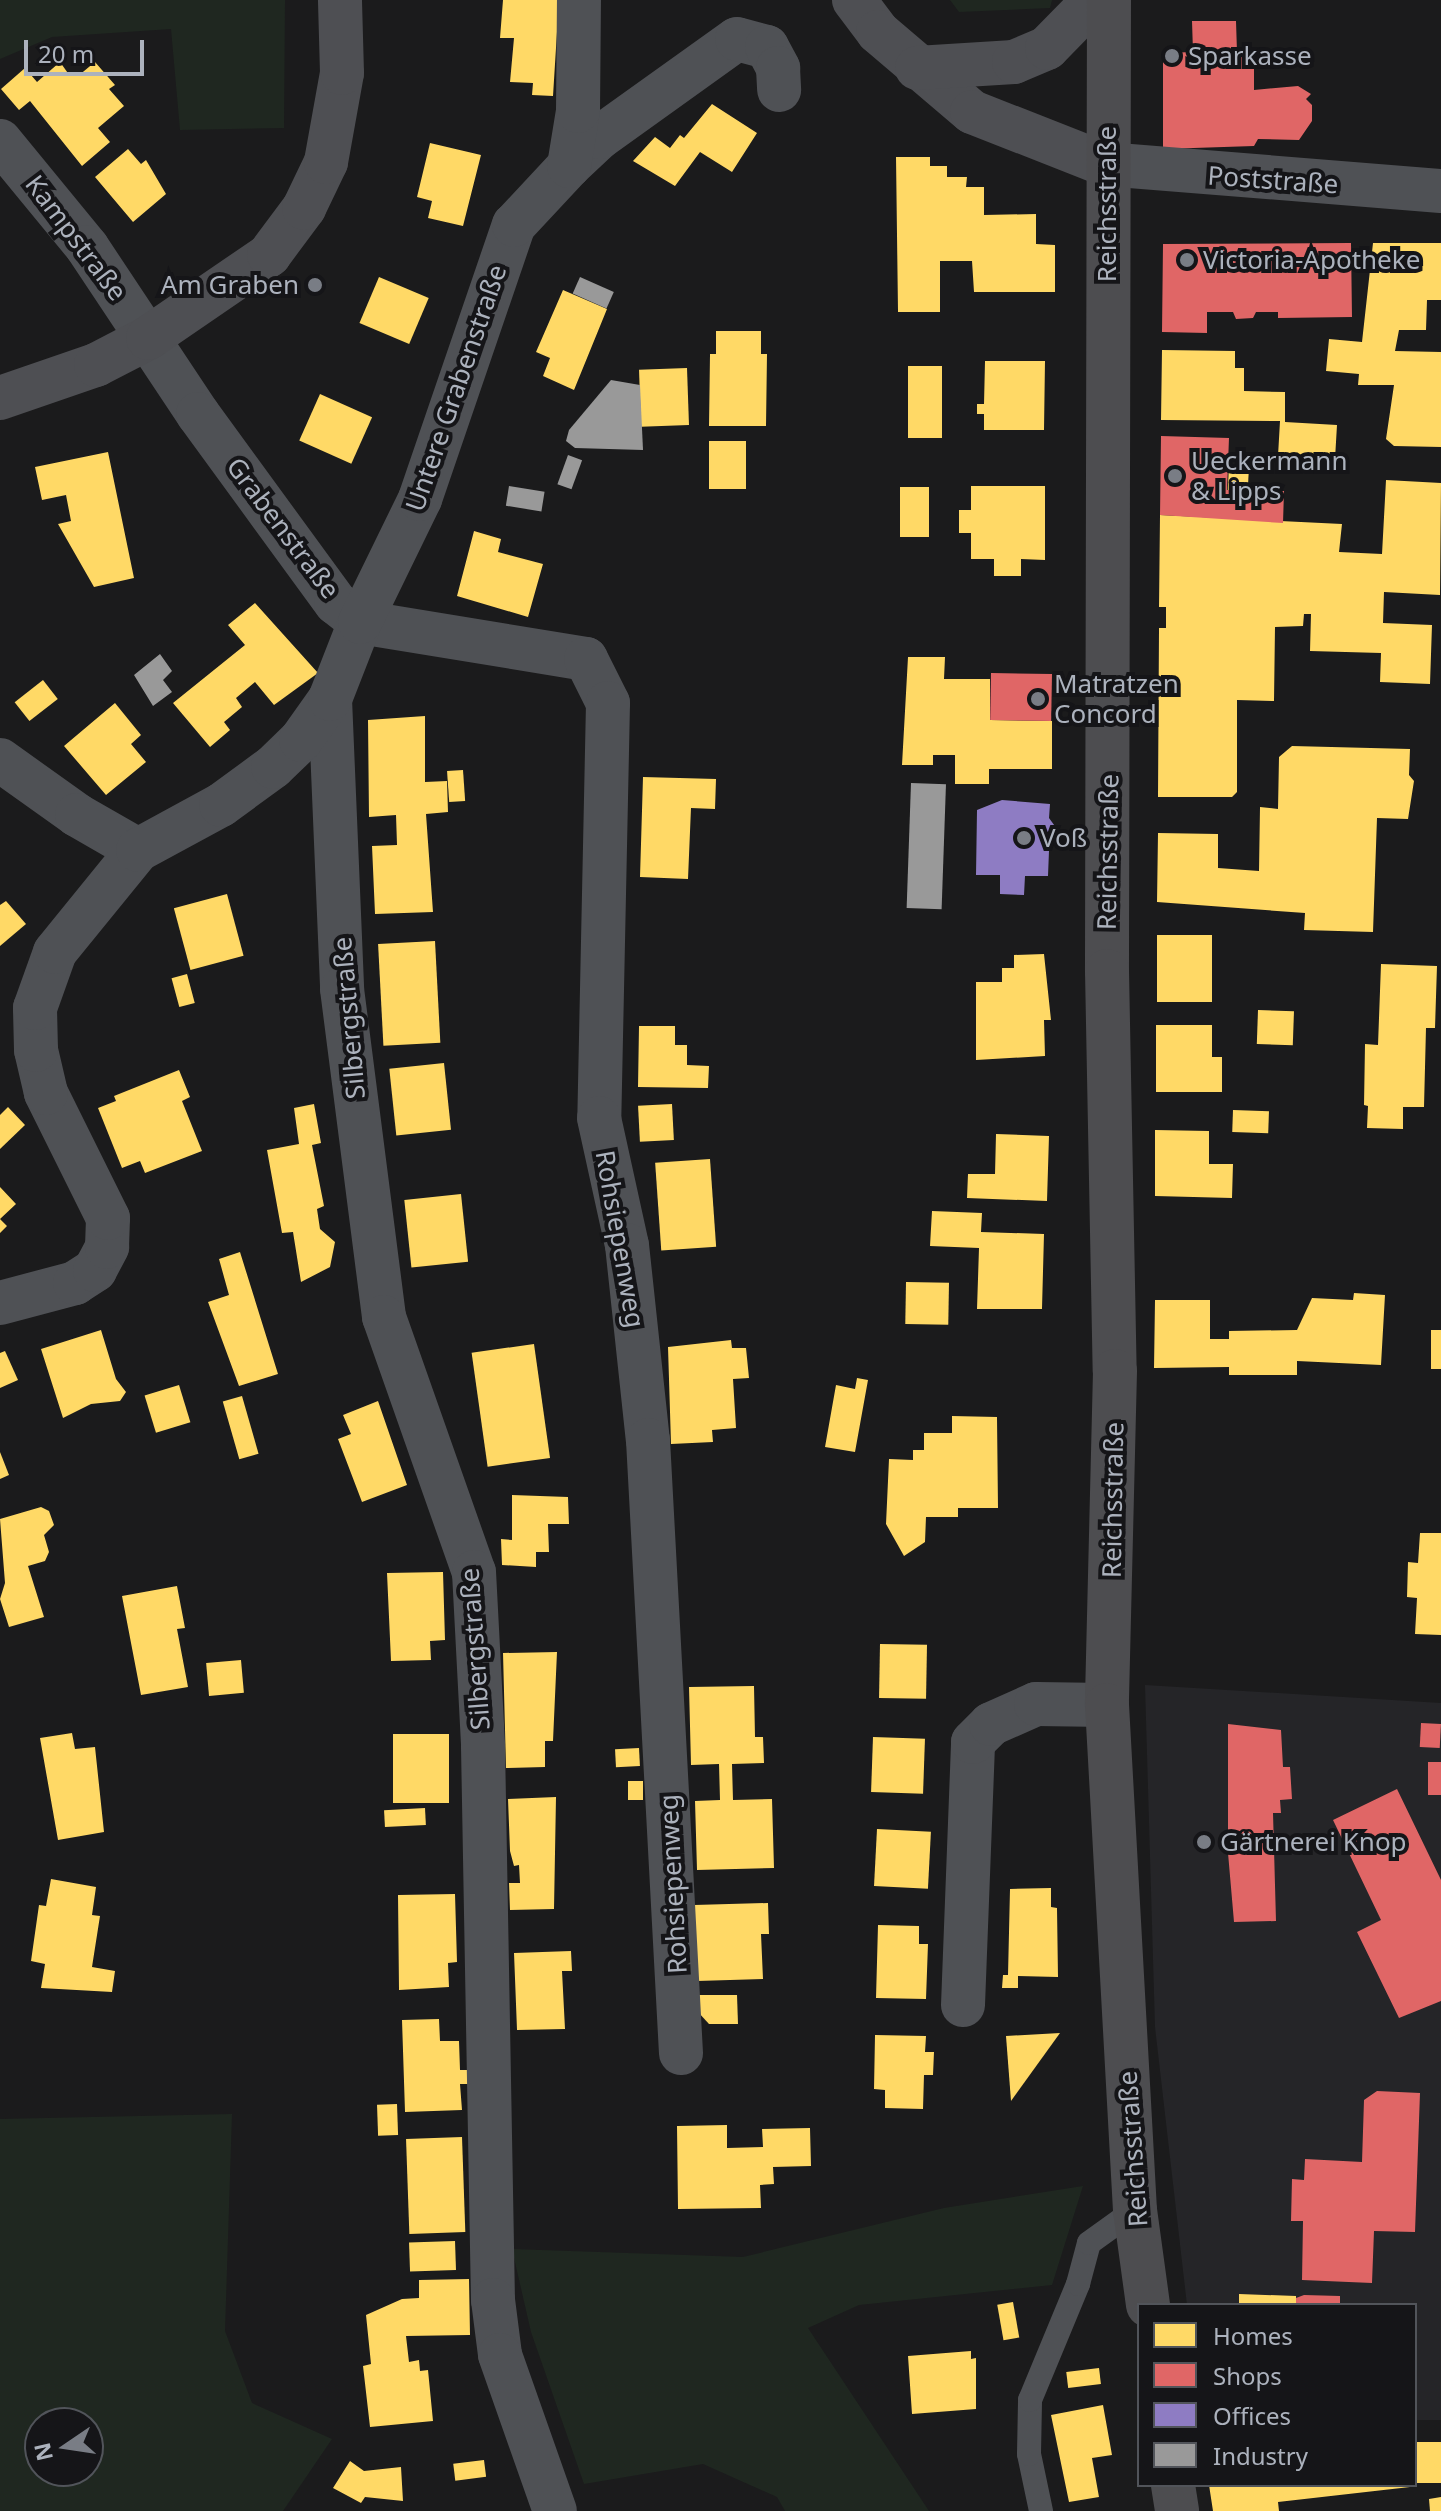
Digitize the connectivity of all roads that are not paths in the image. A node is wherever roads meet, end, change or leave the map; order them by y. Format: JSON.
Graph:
{"nodes":[{"id":1,"x":340,"y":0,"type":"edge"},
{"id":2,"x":579,"y":0,"type":"edge"},
{"id":3,"x":854,"y":0,"type":"edge"},
{"id":4,"x":1094,"y":0,"type":"edge"},
{"id":5,"x":1109,"y":0,"type":"edge"},
{"id":6,"x":917,"y":68,"type":"junction"},
{"id":7,"x":779,"y":90,"type":"dead end"},
{"id":8,"x":0,"y":141,"type":"edge"},
{"id":9,"x":1105,"y":164,"type":"junction"},
{"id":10,"x":569,"y":166,"type":"junction"},
{"id":11,"x":1441,"y":191,"type":"edge"},
{"id":12,"x":148,"y":338,"type":"junction"},
{"id":13,"x":0,"y":398,"type":"edge"},
{"id":14,"x":360,"y":622,"type":"junction"},
{"id":15,"x":330,"y":699,"type":"junction"},
{"id":16,"x":0,"y":760,"type":"edge"},
{"id":17,"x":138,"y":850,"type":"junction"},
{"id":18,"x":0,"y":1303,"type":"edge"},
{"id":19,"x":1107,"y":1705,"type":"junction"},
{"id":20,"x":963,"y":2005,"type":"dead end"},
{"id":21,"x":681,"y":2053,"type":"dead end"},
{"id":22,"x":1135,"y":2210,"type":"junction"},
{"id":23,"x":1148,"y":2303,"type":"edge"},
{"id":24,"x":1173,"y":2487,"type":"edge"},
{"id":25,"x":555,"y":2511,"type":"edge"},
{"id":26,"x":1041,"y":2511,"type":"edge"},
{"id":27,"x":1177,"y":2511,"type":"edge"}],
"edges":[{"from":1,"to":12,"type":"main road"},
{"from":2,"to":10,"type":"street"},
{"from":3,"to":6,"type":"main road"},
{"from":4,"to":6,"type":"main road"},
{"from":5,"to":9,"type":"main road","name":"Reichsstraße"},
{"from":6,"to":9,"type":"main road"},
{"from":7,"to":10,"type":"street","name":"Untere Grabenstraße"},
{"from":8,"to":12,"type":"street","name":"Kampstraße"},
{"from":9,"to":11,"type":"street","name":"Poststraße"},
{"from":9,"to":19,"type":"main road","name":"Reichsstraße"},
{"from":10,"to":14,"type":"street","name":"Untere Grabenstraße"},
{"from":12,"to":13,"type":"main road"},
{"from":12,"to":14,"type":"street","name":"Grabenstraße"},
{"from":14,"to":15,"type":"street","name":"Grabenstraße"},
{"from":14,"to":21,"type":"street","name":"Rohsiepenweg"},
{"from":15,"to":17,"type":"street","name":"Grabenstraße"},
{"from":15,"to":25,"type":"street","name":"Silbergstraße"},
{"from":16,"to":17,"type":"street"},
{"from":17,"to":18,"type":"street"},
{"from":19,"to":20,"type":"street"},
{"from":19,"to":22,"type":"main road","name":"Reichsstraße"},
{"from":22,"to":23,"type":"main road","name":"Reichsstraße"},
{"from":22,"to":26,"type":"lane"},
{"from":24,"to":27,"type":"main road"}]}
